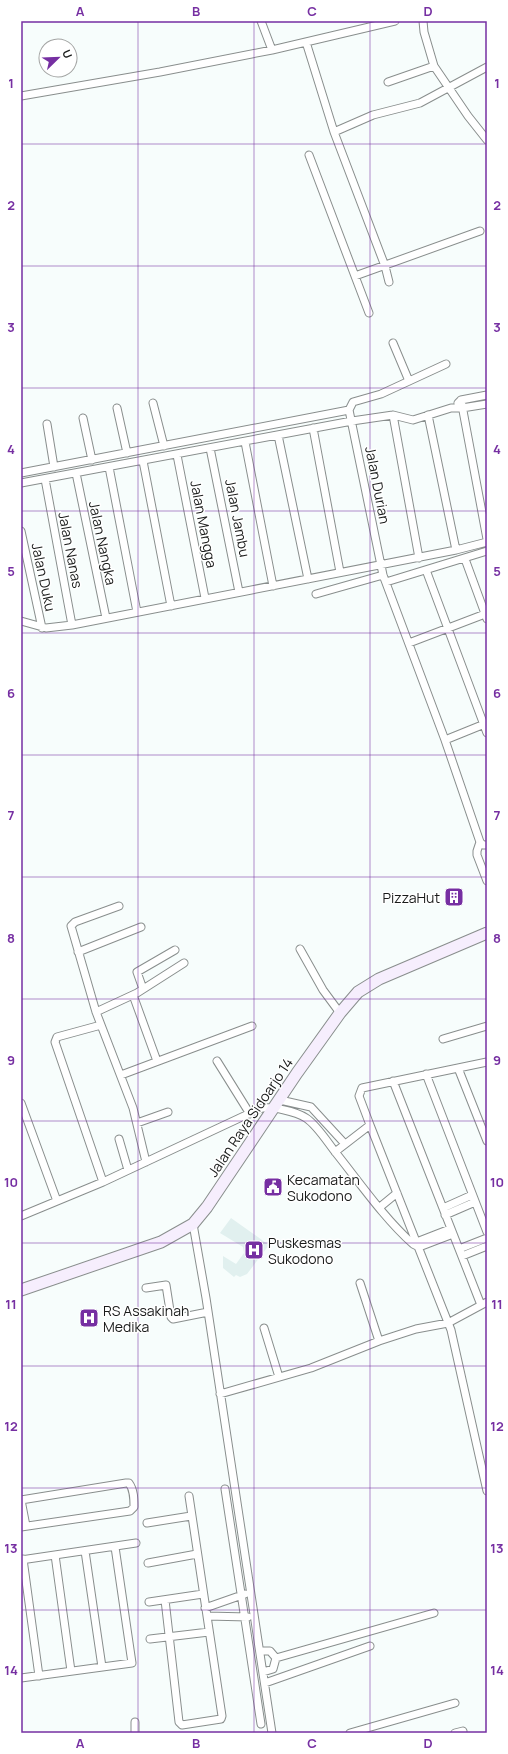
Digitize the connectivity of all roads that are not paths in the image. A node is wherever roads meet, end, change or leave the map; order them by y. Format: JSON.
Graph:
{"nodes":[{"id":1,"x":261,"y":21,"type":"edge"},
{"id":2,"x":395,"y":21,"type":"edge"},
{"id":3,"x":423,"y":21,"type":"edge"},
{"id":4,"x":306,"y":42,"type":"junction"},
{"id":5,"x":272,"y":50,"type":"junction"},
{"id":6,"x":434,"y":66,"type":"junction"},
{"id":7,"x":487,"y":67,"type":"edge"},
{"id":8,"x":388,"y":82,"type":"dead end"},
{"id":9,"x":448,"y":88,"type":"junction"},
{"id":10,"x":21,"y":96,"type":"edge"},
{"id":11,"x":334,"y":132,"type":"junction"},
{"id":12,"x":487,"y":140,"type":"edge"},
{"id":13,"x":309,"y":155,"type":"dead end"},
{"id":14,"x":480,"y":231,"type":"dead end"},
{"id":15,"x":385,"y":266,"type":"junction"},
{"id":16,"x":355,"y":276,"type":"junction"},
{"id":17,"x":389,"y":282,"type":"dead end"},
{"id":18,"x":369,"y":313,"type":"dead end"},
{"id":19,"x":393,"y":343,"type":"dead end"},
{"id":20,"x":446,"y":364,"type":"dead end"},
{"id":21,"x":409,"y":381,"type":"junction"},
{"id":22,"x":487,"y":395,"type":"edge"},
{"id":23,"x":153,"y":403,"type":"dead end"},
{"id":24,"x":462,"y":404,"type":"junction"},
{"id":25,"x":487,"y":404,"type":"edge"},
{"id":26,"x":117,"y":408,"type":"dead end"},
{"id":27,"x":349,"y":410,"type":"junction"},
{"id":28,"x":393,"y":415,"type":"junction"},
{"id":29,"x":428,"y":415,"type":"junction"},
{"id":30,"x":83,"y":418,"type":"dead end"},
{"id":31,"x":352,"y":421,"type":"junction"},
{"id":32,"x":47,"y":424,"type":"dead end"},
{"id":33,"x":313,"y":428,"type":"junction"},
{"id":34,"x":278,"y":435,"type":"junction"},
{"id":35,"x":245,"y":442,"type":"junction"},
{"id":36,"x":164,"y":446,"type":"junction"},
{"id":37,"x":210,"y":448,"type":"junction"},
{"id":38,"x":127,"y":453,"type":"junction"},
{"id":39,"x":177,"y":455,"type":"junction"},
{"id":40,"x":92,"y":460,"type":"junction"},
{"id":41,"x":143,"y":461,"type":"junction"},
{"id":42,"x":109,"y":467,"type":"junction"},
{"id":43,"x":54,"y":468,"type":"junction"},
{"id":44,"x":21,"y":473,"type":"edge"},
{"id":45,"x":76,"y":473,"type":"junction"},
{"id":46,"x":45,"y":479,"type":"junction"},
{"id":47,"x":21,"y":483,"type":"edge"},
{"id":48,"x":21,"y":531,"type":"edge"},
{"id":49,"x":487,"y":540,"type":"edge"},
{"id":50,"x":456,"y":550,"type":"junction"},
{"id":51,"x":487,"y":551,"type":"edge"},
{"id":52,"x":419,"y":558,"type":"junction"},
{"id":53,"x":465,"y":558,"type":"junction"},
{"id":54,"x":380,"y":564,"type":"junction"},
{"id":55,"x":426,"y":570,"type":"junction"},
{"id":56,"x":340,"y":572,"type":"junction"},
{"id":57,"x":308,"y":579,"type":"junction"},
{"id":58,"x":385,"y":579,"type":"junction"},
{"id":59,"x":273,"y":586,"type":"junction"},
{"id":60,"x":240,"y":592,"type":"junction"},
{"id":61,"x":316,"y":594,"type":"dead end"},
{"id":62,"x":205,"y":598,"type":"junction"},
{"id":63,"x":171,"y":606,"type":"junction"},
{"id":64,"x":137,"y":612,"type":"junction"},
{"id":65,"x":486,"y":616,"type":"edge"},
{"id":66,"x":106,"y":618,"type":"junction"},
{"id":67,"x":21,"y":621,"type":"edge"},
{"id":68,"x":72,"y":625,"type":"junction"},
{"id":69,"x":42,"y":628,"type":"junction"},
{"id":70,"x":447,"y":628,"type":"junction"},
{"id":71,"x":409,"y":644,"type":"junction"},
{"id":72,"x":485,"y":724,"type":"edge"},
{"id":73,"x":487,"y":733,"type":"edge"},
{"id":74,"x":445,"y":740,"type":"junction"},
{"id":75,"x":484,"y":844,"type":"edge"},
{"id":76,"x":487,"y":881,"type":"edge"},
{"id":77,"x":119,"y":906,"type":"dead end"},
{"id":78,"x":141,"y":927,"type":"dead end"},
{"id":79,"x":487,"y":933,"type":"edge"},
{"id":80,"x":300,"y":949,"type":"dead end"},
{"id":81,"x":175,"y":950,"type":"dead end"},
{"id":82,"x":78,"y":952,"type":"junction"},
{"id":83,"x":184,"y":963,"type":"dead end"},
{"id":84,"x":143,"y":989,"type":"junction"},
{"id":85,"x":133,"y":995,"type":"junction"},
{"id":86,"x":96,"y":1012,"type":"junction"},
{"id":87,"x":340,"y":1013,"type":"junction"},
{"id":88,"x":100,"y":1025,"type":"junction"},
{"id":89,"x":252,"y":1026,"type":"dead end"},
{"id":90,"x":487,"y":1026,"type":"edge"},
{"id":91,"x":443,"y":1039,"type":"dead end"},
{"id":92,"x":157,"y":1061,"type":"junction"},
{"id":93,"x":217,"y":1061,"type":"dead end"},
{"id":94,"x":487,"y":1062,"type":"edge"},
{"id":95,"x":458,"y":1068,"type":"junction"},
{"id":96,"x":426,"y":1074,"type":"junction"},
{"id":97,"x":121,"y":1075,"type":"junction"},
{"id":98,"x":393,"y":1082,"type":"junction"},
{"id":99,"x":21,"y":1103,"type":"edge"},
{"id":100,"x":277,"y":1104,"type":"junction"},
{"id":101,"x":311,"y":1107,"type":"junction"},
{"id":102,"x":168,"y":1112,"type":"dead end"},
{"id":103,"x":250,"y":1114,"type":"junction"},
{"id":104,"x":306,"y":1118,"type":"junction"},
{"id":105,"x":137,"y":1123,"type":"junction"},
{"id":106,"x":370,"y":1125,"type":"junction"},
{"id":107,"x":336,"y":1134,"type":"junction"},
{"id":108,"x":119,"y":1139,"type":"dead end"},
{"id":109,"x":327,"y":1140,"type":"junction"},
{"id":110,"x":487,"y":1141,"type":"edge"},
{"id":111,"x":345,"y":1144,"type":"junction"},
{"id":112,"x":335,"y":1152,"type":"junction"},
{"id":113,"x":146,"y":1162,"type":"junction"},
{"id":114,"x":128,"y":1170,"type":"junction"},
{"id":115,"x":103,"y":1182,"type":"junction"},
{"id":116,"x":397,"y":1193,"type":"junction"},
{"id":117,"x":472,"y":1195,"type":"junction"},
{"id":118,"x":57,"y":1201,"type":"junction"},
{"id":119,"x":475,"y":1202,"type":"junction"},
{"id":120,"x":380,"y":1207,"type":"junction"},
{"id":121,"x":444,"y":1211,"type":"junction"},
{"id":122,"x":21,"y":1216,"type":"edge"},
{"id":123,"x":485,"y":1218,"type":"edge"},
{"id":124,"x":193,"y":1224,"type":"junction"},
{"id":125,"x":452,"y":1232,"type":"junction"},
{"id":126,"x":487,"y":1232,"type":"edge"},
{"id":127,"x":487,"y":1238,"type":"edge"},
{"id":128,"x":416,"y":1244,"type":"junction"},
{"id":129,"x":487,"y":1246,"type":"edge"},
{"id":130,"x":460,"y":1253,"type":"junction"},
{"id":131,"x":360,"y":1283,"type":"dead end"},
{"id":132,"x":146,"y":1288,"type":"dead end"},
{"id":133,"x":21,"y":1290,"type":"edge"},
{"id":134,"x":484,"y":1304,"type":"edge"},
{"id":135,"x":208,"y":1312,"type":"junction"},
{"id":136,"x":448,"y":1323,"type":"junction"},
{"id":137,"x":264,"y":1328,"type":"dead end"},
{"id":138,"x":379,"y":1341,"type":"junction"},
{"id":139,"x":279,"y":1377,"type":"junction"},
{"id":140,"x":220,"y":1394,"type":"junction"},
{"id":141,"x":225,"y":1489,"type":"dead end"},
{"id":142,"x":487,"y":1491,"type":"edge"},
{"id":143,"x":189,"y":1496,"type":"dead end"},
{"id":144,"x":21,"y":1500,"type":"edge"},
{"id":145,"x":191,"y":1516,"type":"junction"},
{"id":146,"x":147,"y":1523,"type":"dead end"},
{"id":147,"x":24,"y":1527,"type":"edge"},
{"id":148,"x":136,"y":1543,"type":"dead end"},
{"id":149,"x":115,"y":1547,"type":"junction"},
{"id":150,"x":85,"y":1551,"type":"junction"},
{"id":151,"x":197,"y":1554,"type":"junction"},
{"id":152,"x":55,"y":1555,"type":"junction"},
{"id":153,"x":22,"y":1560,"type":"edge"},
{"id":154,"x":148,"y":1563,"type":"dead end"},
{"id":155,"x":251,"y":1592,"type":"junction"},
{"id":156,"x":204,"y":1594,"type":"junction"},
{"id":157,"x":241,"y":1596,"type":"junction"},
{"id":158,"x":165,"y":1600,"type":"junction"},
{"id":159,"x":149,"y":1602,"type":"dead end"},
{"id":160,"x":205,"y":1608,"type":"junction"},
{"id":161,"x":434,"y":1613,"type":"dead end"},
{"id":162,"x":207,"y":1616,"type":"junction"},
{"id":163,"x":244,"y":1617,"type":"junction"},
{"id":164,"x":255,"y":1617,"type":"junction"},
{"id":165,"x":209,"y":1632,"type":"junction"},
{"id":166,"x":169,"y":1638,"type":"junction"},
{"id":167,"x":150,"y":1640,"type":"dead end"},
{"id":168,"x":370,"y":1646,"type":"dead end"},
{"id":169,"x":260,"y":1651,"type":"junction"},
{"id":170,"x":276,"y":1658,"type":"junction"},
{"id":171,"x":102,"y":1667,"type":"junction"},
{"id":172,"x":70,"y":1671,"type":"junction"},
{"id":173,"x":263,"y":1672,"type":"junction"},
{"id":174,"x":39,"y":1676,"type":"junction"},
{"id":175,"x":21,"y":1678,"type":"edge"},
{"id":176,"x":265,"y":1683,"type":"junction"},
{"id":177,"x":455,"y":1703,"type":"dead end"},
{"id":178,"x":135,"y":1722,"type":"dead end"},
{"id":179,"x":261,"y":1724,"type":"dead end"},
{"id":180,"x":135,"y":1733,"type":"edge"},
{"id":181,"x":272,"y":1733,"type":"edge"},
{"id":182,"x":350,"y":1733,"type":"edge"}],
"edges":[{"from":1,"to":5,"type":"street"},
{"from":2,"to":4,"type":"street"},
{"from":3,"to":6,"type":"street"},
{"from":4,"to":5,"type":"street"},
{"from":4,"to":11,"type":"street"},
{"from":5,"to":10,"type":"street"},
{"from":6,"to":8,"type":"street"},
{"from":6,"to":9,"type":"street"},
{"from":7,"to":9,"type":"street"},
{"from":9,"to":11,"type":"street"},
{"from":9,"to":12,"type":"street"},
{"from":11,"to":15,"type":"street"},
{"from":13,"to":16,"type":"street"},
{"from":14,"to":15,"type":"street"},
{"from":15,"to":16,"type":"street"},
{"from":15,"to":17,"type":"street"},
{"from":16,"to":18,"type":"street"},
{"from":19,"to":21,"type":"street"},
{"from":20,"to":21,"type":"street"},
{"from":21,"to":27,"type":"street"},
{"from":22,"to":24,"type":"street"},
{"from":23,"to":36,"type":"street"},
{"from":24,"to":25,"type":"street"},
{"from":24,"to":29,"type":"street"},
{"from":24,"to":49,"type":"street"},
{"from":26,"to":38,"type":"street"},
{"from":27,"to":31,"type":"street","name":"Jalan Durian"},
{"from":27,"to":36,"type":"street"},
{"from":28,"to":29,"type":"street"},
{"from":28,"to":31,"type":"street"},
{"from":28,"to":52,"type":"street"},
{"from":29,"to":50,"type":"street"},
{"from":30,"to":40,"type":"street"},
{"from":31,"to":33,"type":"street"},
{"from":31,"to":54,"type":"street","name":"Jalan Durian"},
{"from":32,"to":43,"type":"street"},
{"from":33,"to":34,"type":"street"},
{"from":33,"to":56,"type":"street"},
{"from":34,"to":35,"type":"street"},
{"from":34,"to":57,"type":"street"},
{"from":35,"to":37,"type":"street"},
{"from":35,"to":59,"type":"street"},
{"from":36,"to":38,"type":"street"},
{"from":37,"to":39,"type":"street"},
{"from":37,"to":60,"type":"street","name":"Jalan Jambu"},
{"from":38,"to":40,"type":"street"},
{"from":39,"to":41,"type":"street"},
{"from":39,"to":62,"type":"street","name":"Jalan Mangga"},
{"from":40,"to":43,"type":"street"},
{"from":41,"to":42,"type":"street"},
{"from":41,"to":63,"type":"street"},
{"from":42,"to":45,"type":"street"},
{"from":42,"to":64,"type":"street"},
{"from":43,"to":44,"type":"street"},
{"from":45,"to":46,"type":"street"},
{"from":45,"to":66,"type":"street","name":"Jalan Nangka"},
{"from":46,"to":47,"type":"street"},
{"from":46,"to":68,"type":"street","name":"Jalan Nanas"},
{"from":48,"to":69,"type":"street","name":"Jalan Duku"},
{"from":49,"to":50,"type":"street"},
{"from":50,"to":52,"type":"street"},
{"from":51,"to":53,"type":"street"},
{"from":52,"to":54,"type":"street"},
{"from":53,"to":55,"type":"street"},
{"from":53,"to":65,"type":"street"},
{"from":54,"to":56,"type":"street"},
{"from":54,"to":58,"type":"street","name":"Jalan Durian"},
{"from":55,"to":58,"type":"street"},
{"from":55,"to":70,"type":"street"},
{"from":56,"to":57,"type":"street"},
{"from":57,"to":59,"type":"street"},
{"from":58,"to":61,"type":"street"},
{"from":58,"to":71,"type":"street","name":"Jalan Durian"},
{"from":59,"to":60,"type":"street"},
{"from":60,"to":62,"type":"street"},
{"from":62,"to":63,"type":"street"},
{"from":63,"to":64,"type":"street"},
{"from":64,"to":66,"type":"street"},
{"from":65,"to":70,"type":"street"},
{"from":66,"to":68,"type":"street"},
{"from":67,"to":69,"type":"street"},
{"from":68,"to":69,"type":"street"},
{"from":70,"to":71,"type":"street"},
{"from":70,"to":72,"type":"street"},
{"from":71,"to":74,"type":"street","name":"Jalan Durian"},
{"from":72,"to":73,"type":"street"},
{"from":72,"to":74,"type":"street"},
{"from":74,"to":75,"type":"street","name":"Jalan Durian"},
{"from":75,"to":76,"type":"street"},
{"from":77,"to":82,"type":"street"},
{"from":78,"to":82,"type":"street"},
{"from":79,"to":87,"type":"main road","name":"Jalan Raya Sidoarjo 14"},
{"from":80,"to":87,"type":"street"},
{"from":81,"to":84,"type":"street"},
{"from":82,"to":86,"type":"street"},
{"from":83,"to":84,"type":"street"},
{"from":84,"to":85,"type":"street"},
{"from":85,"to":86,"type":"street"},
{"from":85,"to":92,"type":"street"},
{"from":86,"to":88,"type":"street"},
{"from":87,"to":100,"type":"main road","name":"Jalan Raya Sidoarjo 14"},
{"from":88,"to":97,"type":"street"},
{"from":88,"to":115,"type":"street"},
{"from":89,"to":92,"type":"street"},
{"from":90,"to":91,"type":"street"},
{"from":92,"to":97,"type":"street"},
{"from":93,"to":103,"type":"street"},
{"from":94,"to":95,"type":"street"},
{"from":95,"to":96,"type":"street"},
{"from":95,"to":110,"type":"street"},
{"from":96,"to":98,"type":"street"},
{"from":96,"to":117,"type":"street"},
{"from":97,"to":105,"type":"street"},
{"from":98,"to":106,"type":"street"},
{"from":98,"to":121,"type":"street"},
{"from":99,"to":118,"type":"street"},
{"from":100,"to":101,"type":"street"},
{"from":100,"to":103,"type":"street"},
{"from":100,"to":104,"type":"street"},
{"from":100,"to":124,"type":"main road","name":"Jalan Raya Sidoarjo 14"},
{"from":101,"to":104,"type":"street"},
{"from":101,"to":107,"type":"street"},
{"from":102,"to":105,"type":"street"},
{"from":103,"to":113,"type":"street"},
{"from":104,"to":109,"type":"street"},
{"from":105,"to":113,"type":"street"},
{"from":106,"to":111,"type":"street"},
{"from":106,"to":116,"type":"street"},
{"from":107,"to":109,"type":"street"},
{"from":107,"to":111,"type":"street"},
{"from":108,"to":114,"type":"street"},
{"from":109,"to":112,"type":"street"},
{"from":111,"to":112,"type":"street"},
{"from":112,"to":120,"type":"street"},
{"from":113,"to":114,"type":"street"},
{"from":114,"to":115,"type":"street"},
{"from":115,"to":118,"type":"street"},
{"from":116,"to":120,"type":"street"},
{"from":116,"to":128,"type":"street"},
{"from":117,"to":119,"type":"street"},
{"from":117,"to":121,"type":"street"},
{"from":118,"to":122,"type":"street"},
{"from":119,"to":121,"type":"street"},
{"from":119,"to":123,"type":"street"},
{"from":120,"to":128,"type":"street"},
{"from":121,"to":125,"type":"street"},
{"from":123,"to":126,"type":"street"},
{"from":124,"to":133,"type":"main road","name":"Jalan Raya Sidoarjo 14"},
{"from":124,"to":135,"type":"street"},
{"from":125,"to":128,"type":"street"},
{"from":125,"to":130,"type":"street"},
{"from":127,"to":130,"type":"street"},
{"from":128,"to":136,"type":"street"},
{"from":129,"to":130,"type":"street"},
{"from":130,"to":134,"type":"street"},
{"from":131,"to":138,"type":"street"},
{"from":132,"to":135,"type":"street"},
{"from":134,"to":136,"type":"street"},
{"from":135,"to":140,"type":"street"},
{"from":136,"to":138,"type":"street"},
{"from":136,"to":142,"type":"street"},
{"from":137,"to":139,"type":"street"},
{"from":138,"to":139,"type":"street"},
{"from":139,"to":140,"type":"street"},
{"from":140,"to":155,"type":"street"},
{"from":141,"to":157,"type":"street"},
{"from":143,"to":145,"type":"street"},
{"from":144,"to":147,"type":"street"},
{"from":144,"to":147,"type":"street"},
{"from":145,"to":146,"type":"street"},
{"from":145,"to":151,"type":"street"},
{"from":148,"to":149,"type":"street"},
{"from":149,"to":150,"type":"street"},
{"from":149,"to":171,"type":"street"},
{"from":150,"to":152,"type":"street"},
{"from":150,"to":171,"type":"street"},
{"from":151,"to":154,"type":"street"},
{"from":151,"to":156,"type":"street"},
{"from":152,"to":153,"type":"street"},
{"from":152,"to":172,"type":"street"},
{"from":153,"to":174,"type":"street"},
{"from":155,"to":157,"type":"street"},
{"from":155,"to":164,"type":"street"},
{"from":156,"to":158,"type":"street"},
{"from":156,"to":160,"type":"street"},
{"from":157,"to":160,"type":"street"},
{"from":157,"to":163,"type":"street"},
{"from":158,"to":159,"type":"street"},
{"from":158,"to":166,"type":"street"},
{"from":160,"to":162,"type":"street"},
{"from":161,"to":170,"type":"street"},
{"from":162,"to":163,"type":"street"},
{"from":162,"to":165,"type":"street"},
{"from":163,"to":164,"type":"street"},
{"from":163,"to":179,"type":"street"},
{"from":164,"to":169,"type":"street"},
{"from":165,"to":166,"type":"street"},
{"from":165,"to":166,"type":"street"},
{"from":166,"to":167,"type":"street"},
{"from":168,"to":176,"type":"street"},
{"from":169,"to":170,"type":"street"},
{"from":169,"to":173,"type":"street"},
{"from":170,"to":173,"type":"street"},
{"from":171,"to":172,"type":"street"},
{"from":172,"to":174,"type":"street"},
{"from":173,"to":176,"type":"street"},
{"from":174,"to":175,"type":"street"},
{"from":176,"to":181,"type":"street"},
{"from":177,"to":182,"type":"street"},
{"from":178,"to":180,"type":"street"}]}
